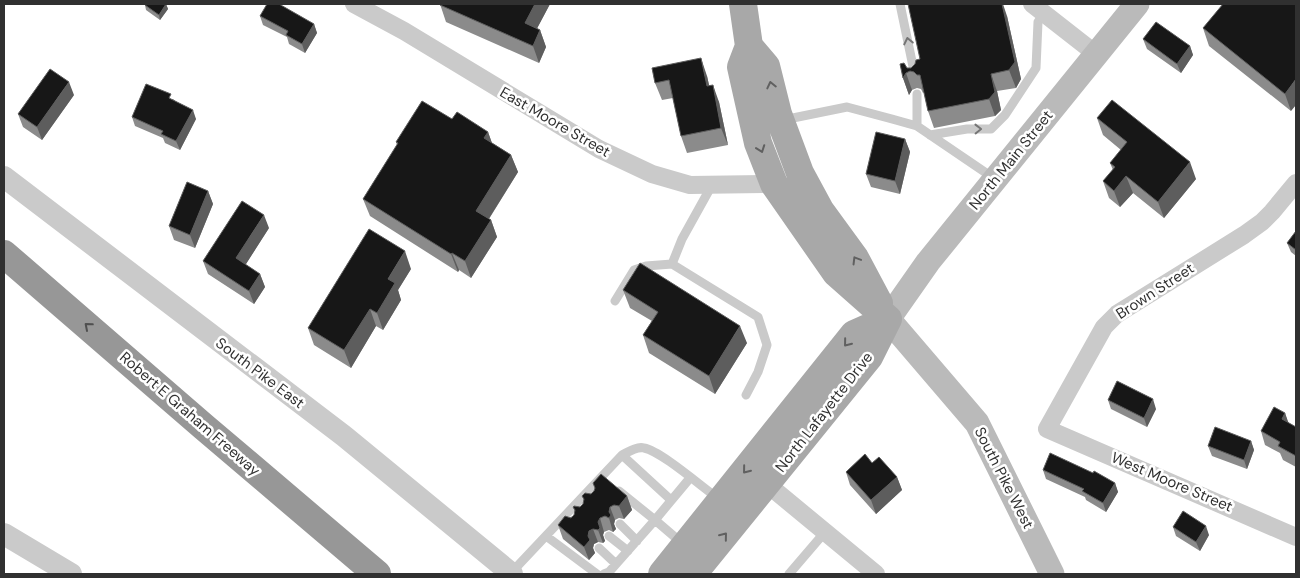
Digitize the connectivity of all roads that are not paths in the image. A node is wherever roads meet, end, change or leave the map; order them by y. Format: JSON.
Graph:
{"nodes":[{"id":1,"x":354,"y":4,"type":"edge"},
{"id":2,"x":743,"y":4,"type":"edge"},
{"id":3,"x":900,"y":4,"type":"edge"},
{"id":4,"x":1136,"y":4,"type":"edge"},
{"id":5,"x":1038,"y":8,"type":"edge"},
{"id":6,"x":1096,"y":54,"type":"junction"},
{"id":7,"x":745,"y":57,"type":"junction"},
{"id":8,"x":916,"y":79,"type":"edge"},
{"id":9,"x":917,"y":94,"type":"dead end"},
{"id":10,"x":780,"y":120,"type":"junction"},
{"id":11,"x":917,"y":126,"type":"junction"},
{"id":12,"x":930,"y":135,"type":"junction"},
{"id":13,"x":4,"y":177,"type":"edge"},
{"id":14,"x":995,"y":179,"type":"junction"},
{"id":15,"x":1296,"y":183,"type":"edge"},
{"id":16,"x":712,"y":184,"type":"junction"},
{"id":17,"x":774,"y":184,"type":"junction"},
{"id":18,"x":4,"y":254,"type":"edge"},
{"id":19,"x":672,"y":264,"type":"junction"},
{"id":20,"x":4,"y":278,"type":"edge"},
{"id":21,"x":615,"y":301,"type":"dead end"},
{"id":22,"x":888,"y":319,"type":"junction"},
{"id":23,"x":746,"y":395,"type":"dead end"},
{"id":24,"x":1047,"y":429,"type":"joint"},
{"id":25,"x":200,"y":433,"type":"junction"},
{"id":26,"x":622,"y":455,"type":"junction"},
{"id":27,"x":602,"y":476,"type":"junction"},
{"id":28,"x":690,"y":478,"type":"junction"},
{"id":29,"x":767,"y":484,"type":"junction"},
{"id":30,"x":586,"y":494,"type":"junction"},
{"id":31,"x":671,"y":500,"type":"junction"},
{"id":32,"x":280,"y":501,"type":"junction"},
{"id":33,"x":594,"y":501,"type":"edge"},
{"id":34,"x":721,"y":501,"type":"junction"},
{"id":35,"x":574,"y":506,"type":"junction"},
{"id":36,"x":583,"y":514,"type":"edge"},
{"id":37,"x":655,"y":520,"type":"junction"},
{"id":38,"x":620,"y":524,"type":"dead end"},
{"id":39,"x":825,"y":532,"type":"junction"},
{"id":40,"x":4,"y":534,"type":"edge"},
{"id":41,"x":546,"y":536,"type":"junction"},
{"id":42,"x":609,"y":536,"type":"dead end"},
{"id":43,"x":1296,"y":537,"type":"edge"},
{"id":44,"x":637,"y":541,"type":"junction"},
{"id":45,"x":685,"y":546,"type":"junction"},
{"id":46,"x":599,"y":548,"type":"dead end"},
{"id":47,"x":628,"y":551,"type":"junction"},
{"id":48,"x":616,"y":564,"type":"junction"},
{"id":49,"x":71,"y":574,"type":"edge"},
{"id":50,"x":354,"y":574,"type":"edge"},
{"id":51,"x":377,"y":574,"type":"edge"},
{"id":52,"x":512,"y":574,"type":"edge"},
{"id":53,"x":597,"y":574,"type":"edge"},
{"id":54,"x":604,"y":574,"type":"edge"},
{"id":55,"x":662,"y":574,"type":"edge"},
{"id":56,"x":693,"y":574,"type":"edge"},
{"id":57,"x":789,"y":574,"type":"edge"},
{"id":58,"x":876,"y":574,"type":"edge"},
{"id":59,"x":1052,"y":574,"type":"edge"}],
"edges":[{"from":1,"to":16,"type":"street","name":"East Moore Street"},
{"from":2,"to":7,"type":"main road"},
{"from":8,"to":3,"type":"lane","one_way":true},
{"from":4,"to":6,"type":"main road","name":"North Main Street"},
{"from":5,"to":6,"type":"street"},
{"from":12,"to":5,"type":"lane","one_way":true},
{"from":6,"to":14,"type":"main road","name":"North Main Street"},
{"from":10,"to":7,"type":"main road","one_way":true},
{"from":7,"to":17,"type":"main road","one_way":true},
{"from":9,"to":11,"type":"lane"},
{"from":10,"to":11,"type":"lane"},
{"from":22,"to":10,"type":"main road","one_way":true},
{"from":11,"to":12,"type":"lane"},
{"from":12,"to":14,"type":"lane"},
{"from":13,"to":52,"type":"street","name":"South Pike East"},
{"from":14,"to":22,"type":"main road","name":"North Main Street"},
{"from":15,"to":24,"type":"street","name":"Brown Street"},
{"from":16,"to":17,"type":"street","name":"East Moore Street"},
{"from":16,"to":19,"type":"lane"},
{"from":17,"to":22,"type":"main road"},
{"from":25,"to":18,"type":"highway","name":"Robert E Graham Freeway","one_way":true},
{"from":19,"to":21,"type":"lane"},
{"from":19,"to":23,"type":"lane"},
{"from":20,"to":25,"type":"highway","name":"Robert E Graham Freeway"},
{"from":22,"to":29,"type":"main road","name":"North Lafayette Drive"},
{"from":22,"to":34,"type":"main road","one_way":true},
{"from":22,"to":59,"type":"main road","name":"South Pike West"},
{"from":24,"to":43,"type":"street","name":"West Moore Street"},
{"from":25,"to":32,"type":"highway","name":"Robert E Graham Freeway"},
{"from":26,"to":27,"type":"lane"},
{"from":26,"to":28,"type":"lane"},
{"from":26,"to":31,"type":"lane"},
{"from":27,"to":30,"type":"lane"},
{"from":27,"to":37,"type":"lane"},
{"from":28,"to":31,"type":"lane"},
{"from":28,"to":34,"type":"lane"},
{"from":29,"to":39,"type":"street"},
{"from":56,"to":29,"type":"main road","name":"North Lafayette Drive","one_way":true},
{"from":30,"to":33,"type":"lane"},
{"from":30,"to":35,"type":"lane"},
{"from":31,"to":37,"type":"lane"},
{"from":32,"to":50,"type":"highway","name":"Robert E Graham Freeway"},
{"from":32,"to":51,"type":"highway","name":"Robert E Graham Freeway"},
{"from":34,"to":45,"type":"main road"},
{"from":35,"to":36,"type":"lane"},
{"from":35,"to":41,"type":"lane"},
{"from":37,"to":44,"type":"lane"},
{"from":37,"to":45,"type":"lane"},
{"from":38,"to":44,"type":"lane"},
{"from":39,"to":57,"type":"lane"},
{"from":39,"to":58,"type":"street"},
{"from":40,"to":49,"type":"street"},
{"from":41,"to":52,"type":"lane"},
{"from":41,"to":53,"type":"lane"},
{"from":42,"to":47,"type":"lane"},
{"from":44,"to":47,"type":"lane"},
{"from":45,"to":55,"type":"main road"},
{"from":46,"to":48,"type":"lane"},
{"from":47,"to":48,"type":"lane"},
{"from":48,"to":54,"type":"lane"}]}
